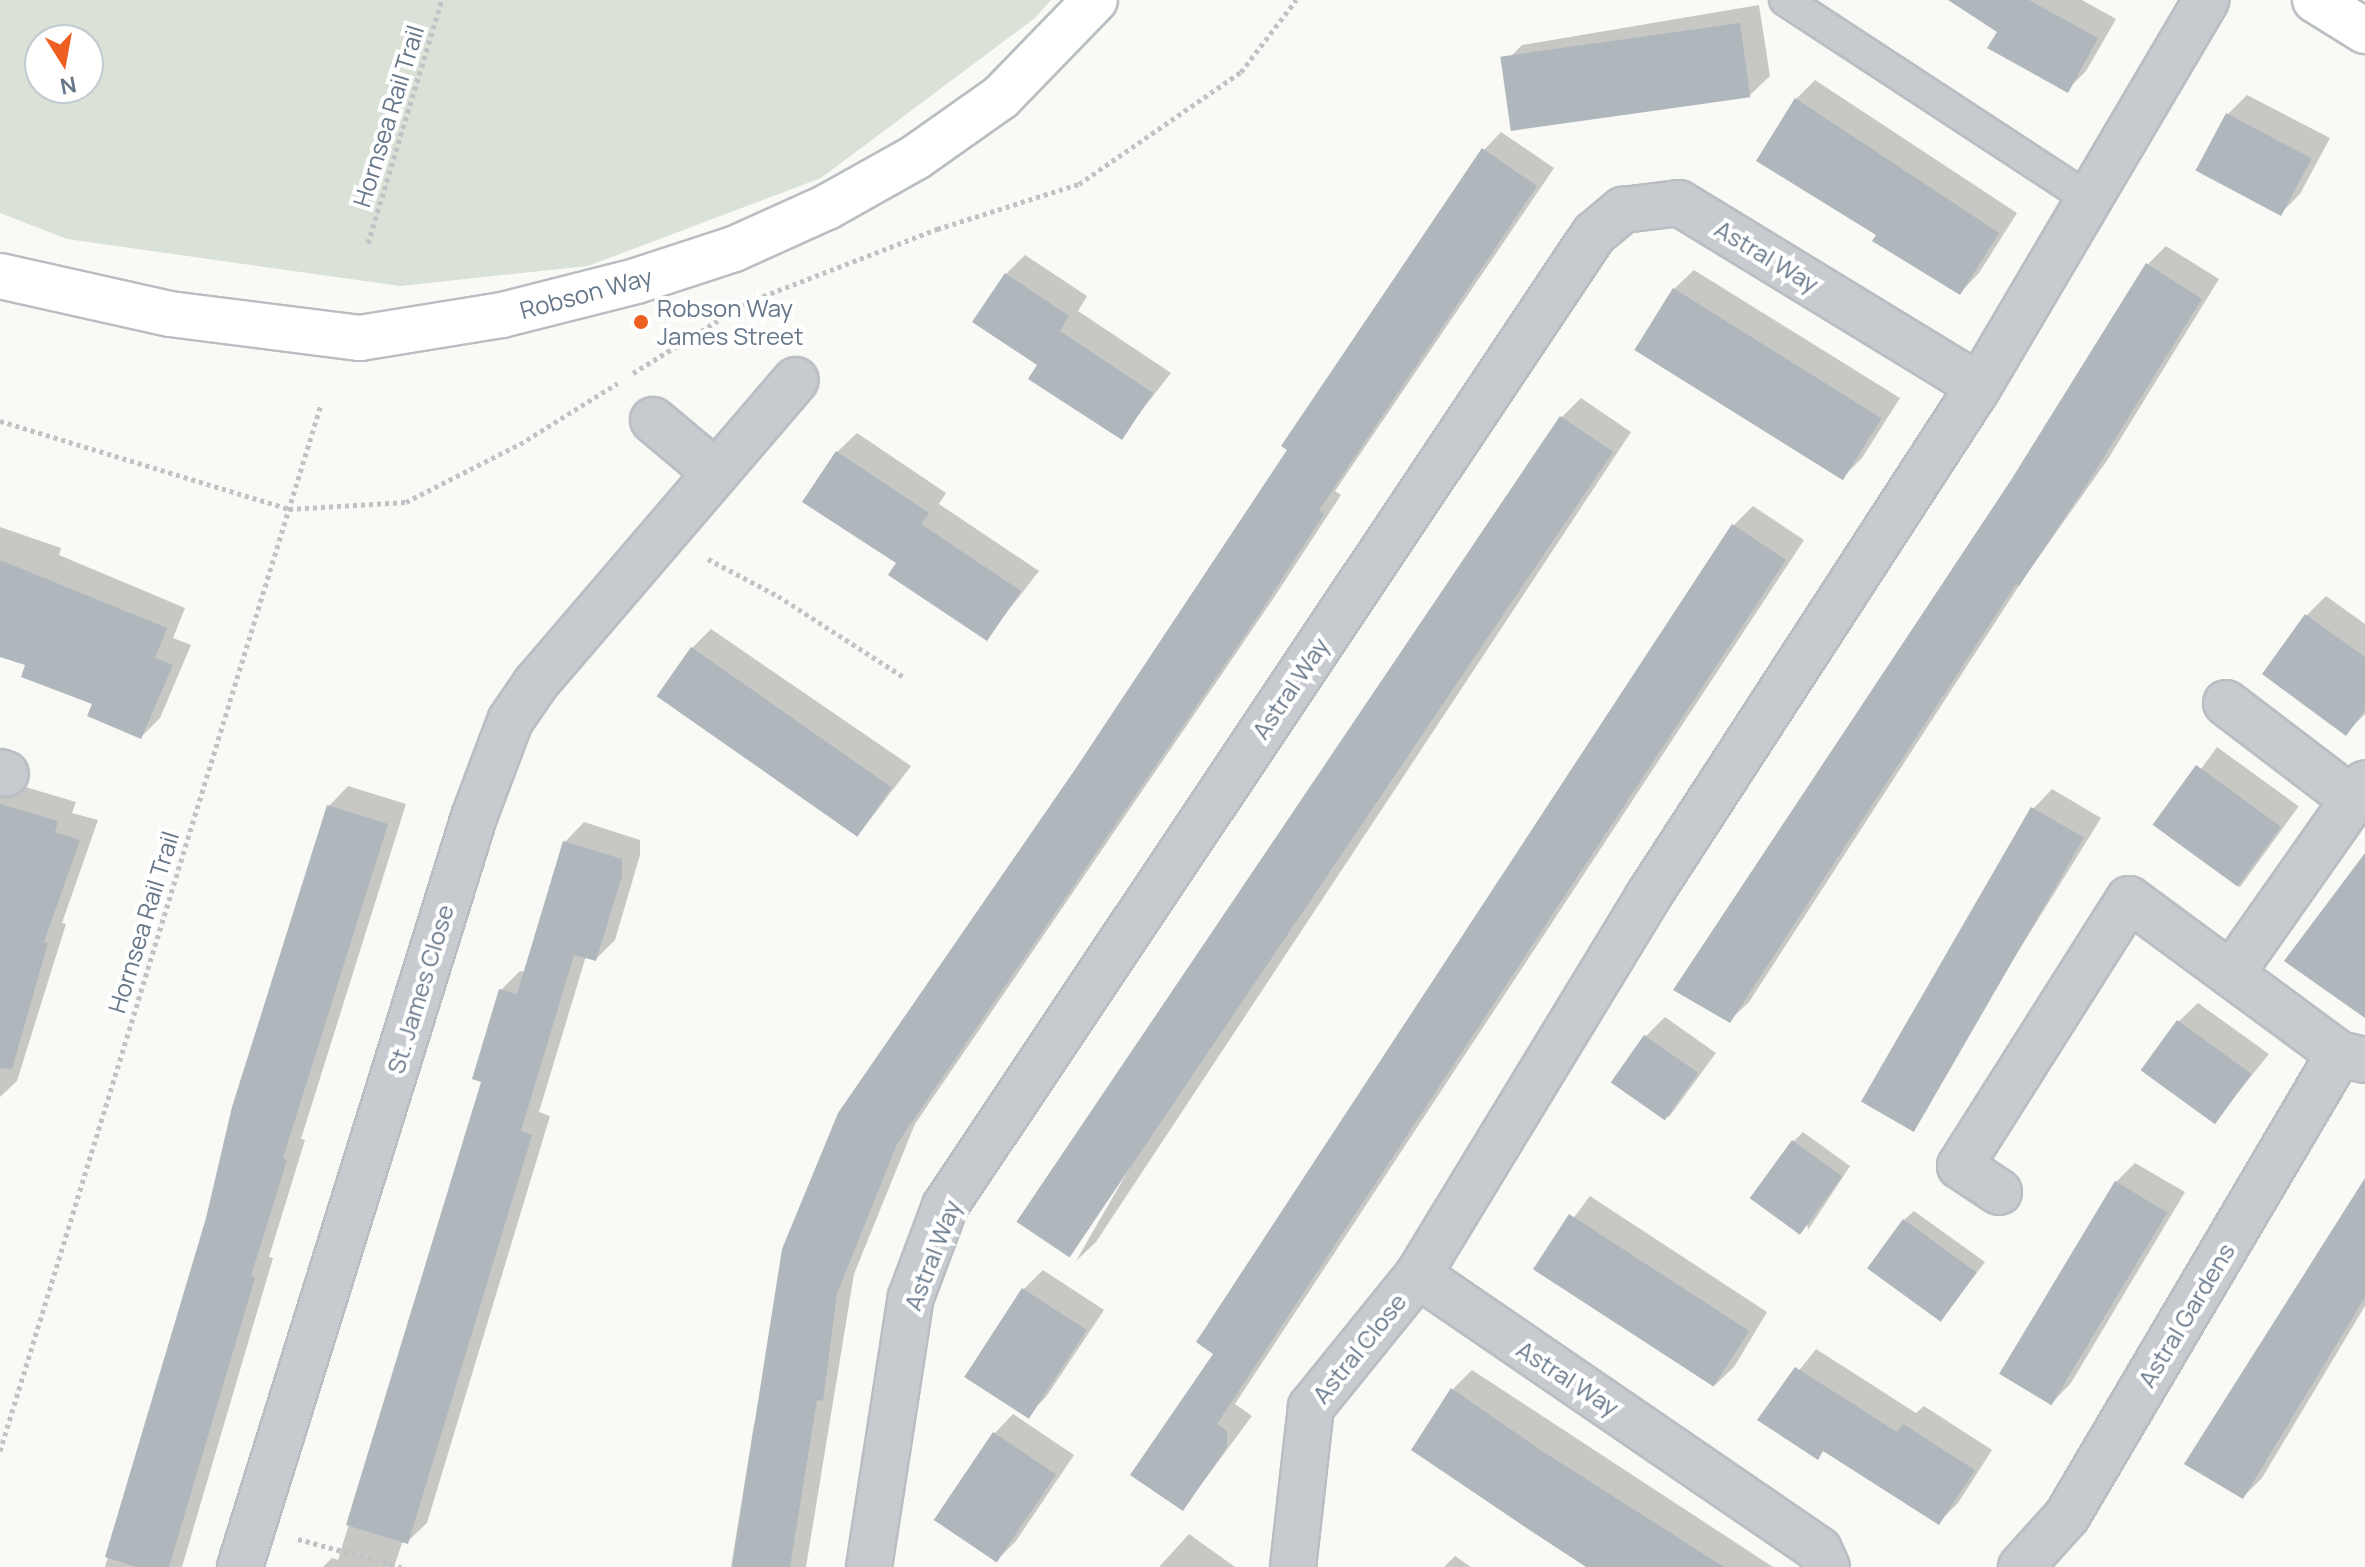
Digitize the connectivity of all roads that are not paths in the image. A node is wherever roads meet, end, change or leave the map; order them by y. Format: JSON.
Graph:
{"nodes":[{"id":1,"x":1095,"y":0,"type":"edge"},
{"id":2,"x":1785,"y":0,"type":"edge"},
{"id":3,"x":2206,"y":0,"type":"edge"},
{"id":4,"x":2315,"y":0,"type":"edge"},
{"id":5,"x":2365,"y":31,"type":"edge"},
{"id":6,"x":2089,"y":199,"type":"junction"},
{"id":7,"x":0,"y":276,"type":"edge"},
{"id":8,"x":796,"y":380,"type":"dead end"},
{"id":9,"x":1979,"y":386,"type":"junction"},
{"id":10,"x":653,"y":420,"type":"dead end"},
{"id":11,"x":715,"y":472,"type":"junction"},
{"id":12,"x":2226,"y":703,"type":"dead end"},
{"id":13,"x":2359,"y":791,"type":"edge"},
{"id":14,"x":2231,"y":974,"type":"junction"},
{"id":15,"x":2352,"y":1057,"type":"edge"},
{"id":16,"x":1999,"y":1192,"type":"dead end"},
{"id":17,"x":1418,"y":1275,"type":"junction"},
{"id":18,"x":246,"y":1548,"type":"edge"},
{"id":19,"x":869,"y":1567,"type":"edge"},
{"id":20,"x":1293,"y":1567,"type":"edge"},
{"id":21,"x":1827,"y":1567,"type":"edge"},
{"id":22,"x":2021,"y":1567,"type":"edge"}],
"edges":[{"from":1,"to":7,"type":"main road","name":"Robson Way"},
{"from":2,"to":6,"type":"lane"},
{"from":3,"to":6,"type":"street"},
{"from":4,"to":5,"type":"main road"},
{"from":6,"to":9,"type":"street"},
{"from":8,"to":11,"type":"street","name":"St. James Close"},
{"from":9,"to":17,"type":"street"},
{"from":9,"to":19,"type":"street","name":"Astral Way"},
{"from":10,"to":11,"type":"street"},
{"from":11,"to":18,"type":"street","name":"St. James Close"},
{"from":12,"to":13,"type":"street"},
{"from":13,"to":14,"type":"street"},
{"from":14,"to":15,"type":"street","name":"Astral Gardens"},
{"from":14,"to":16,"type":"street","name":"Astral Gardens"},
{"from":15,"to":22,"type":"street","name":"Astral Gardens"},
{"from":17,"to":20,"type":"street","name":"Astral Close"},
{"from":17,"to":21,"type":"street","name":"Astral Way"}]}
